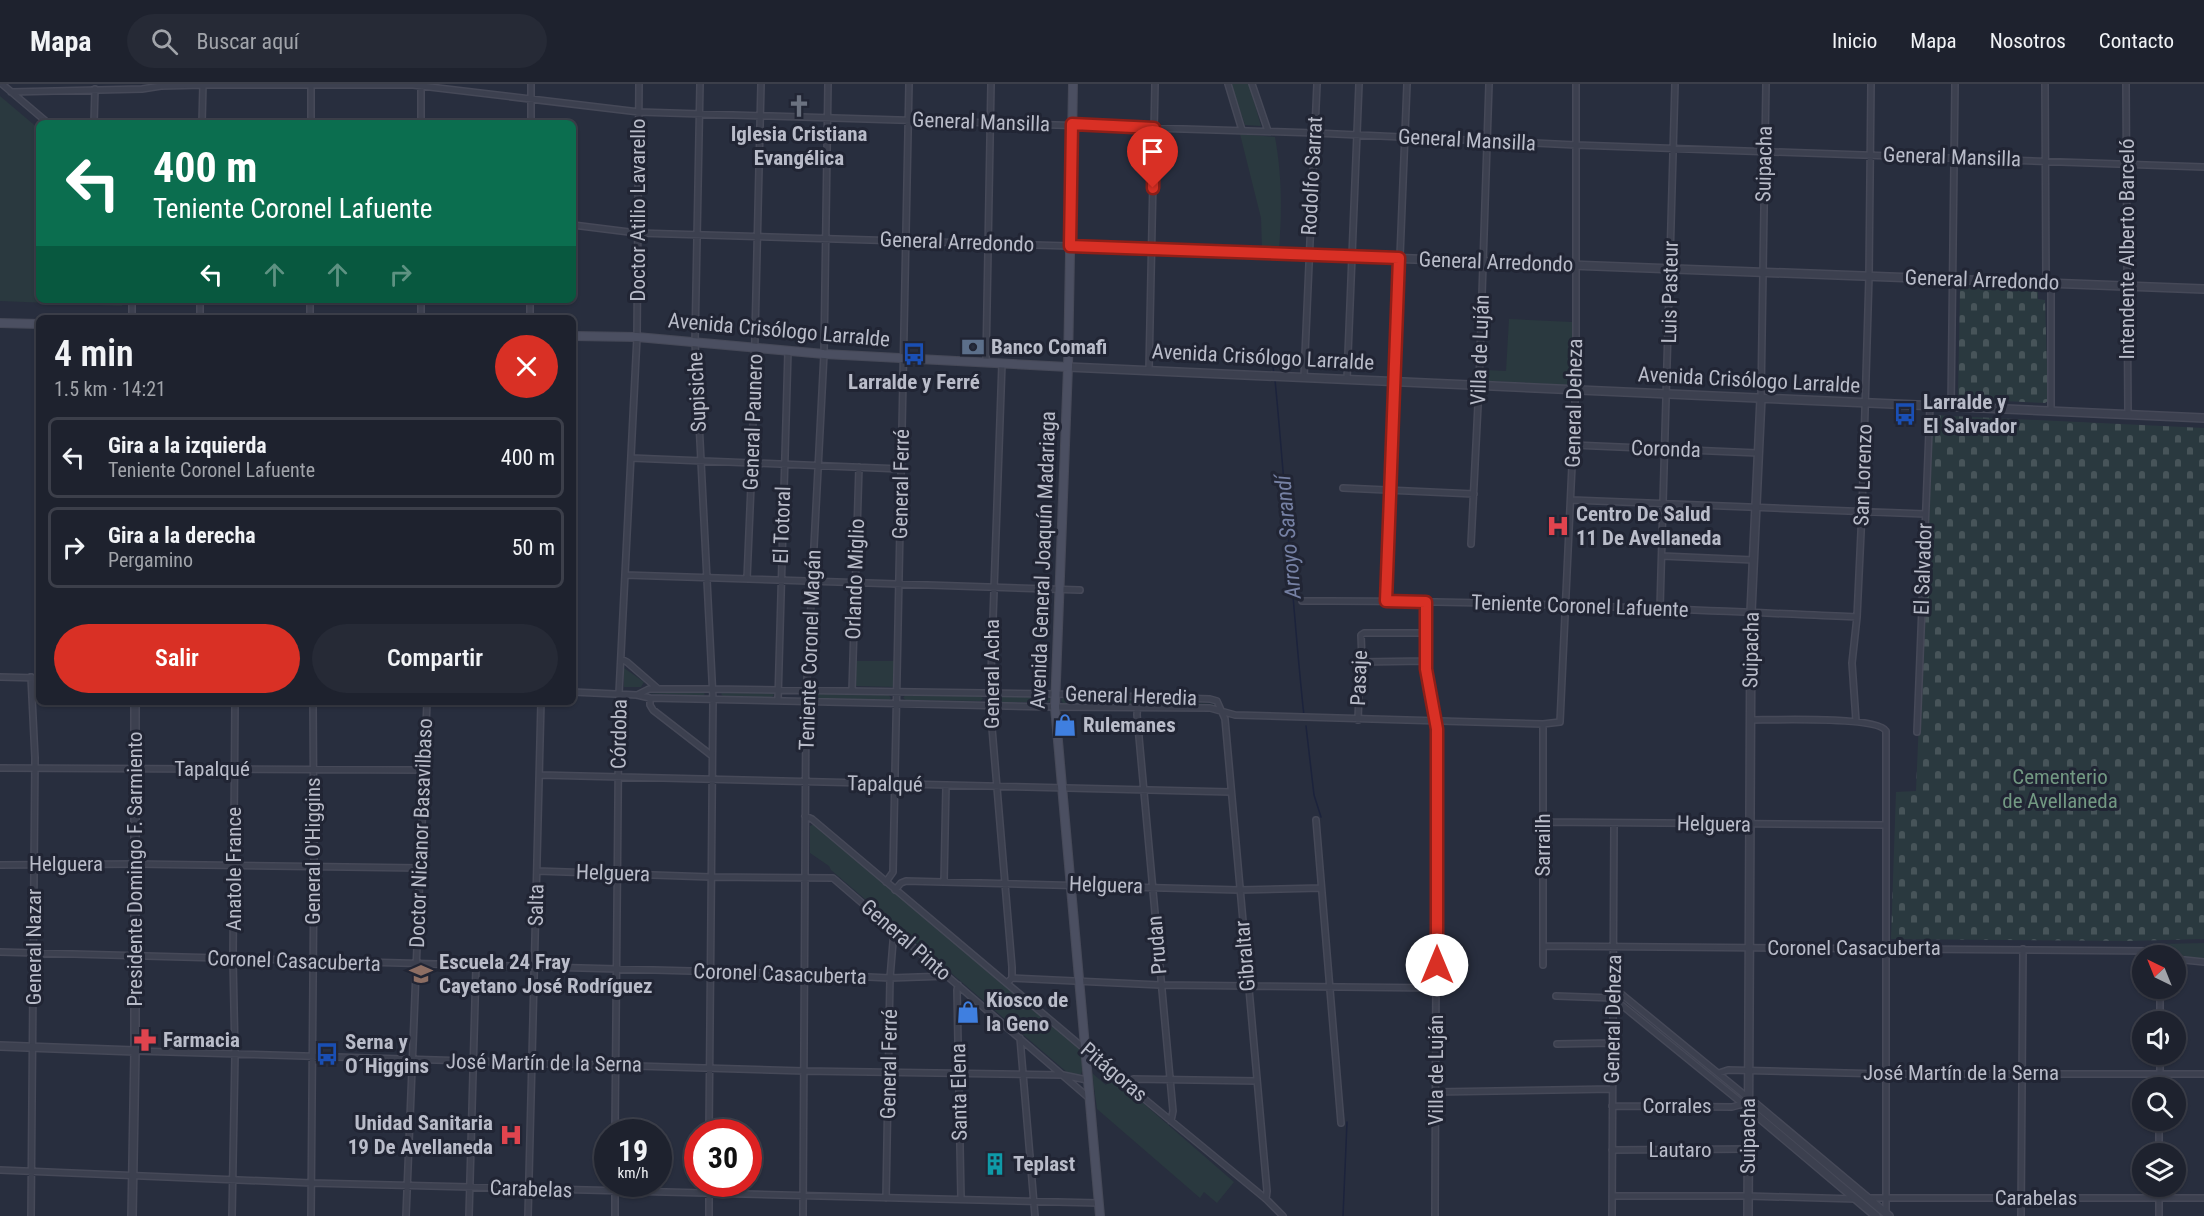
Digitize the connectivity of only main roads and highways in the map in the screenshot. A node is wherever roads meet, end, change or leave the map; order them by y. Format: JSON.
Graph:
{"nodes":[{"id":1,"x":1073,"y":84,"type":"edge"},
{"id":2,"x":0,"y":323,"type":"edge"},
{"id":3,"x":36,"y":324,"type":"edge"},
{"id":4,"x":576,"y":336,"type":"edge"},
{"id":5,"x":1068,"y":367,"type":"junction"},
{"id":6,"x":1100,"y":1216,"type":"edge"}],
"edges":[{"from":1,"to":5,"type":"main road","name":"Avenida General Joaquín Madariaga"},
{"from":2,"to":3,"type":"main road"},
{"from":4,"to":5,"type":"main road","name":"Avenida Crisólogo Larralde"},
{"from":5,"to":6,"type":"main road","name":"Avenida General Joaquín Madariaga"}]}
